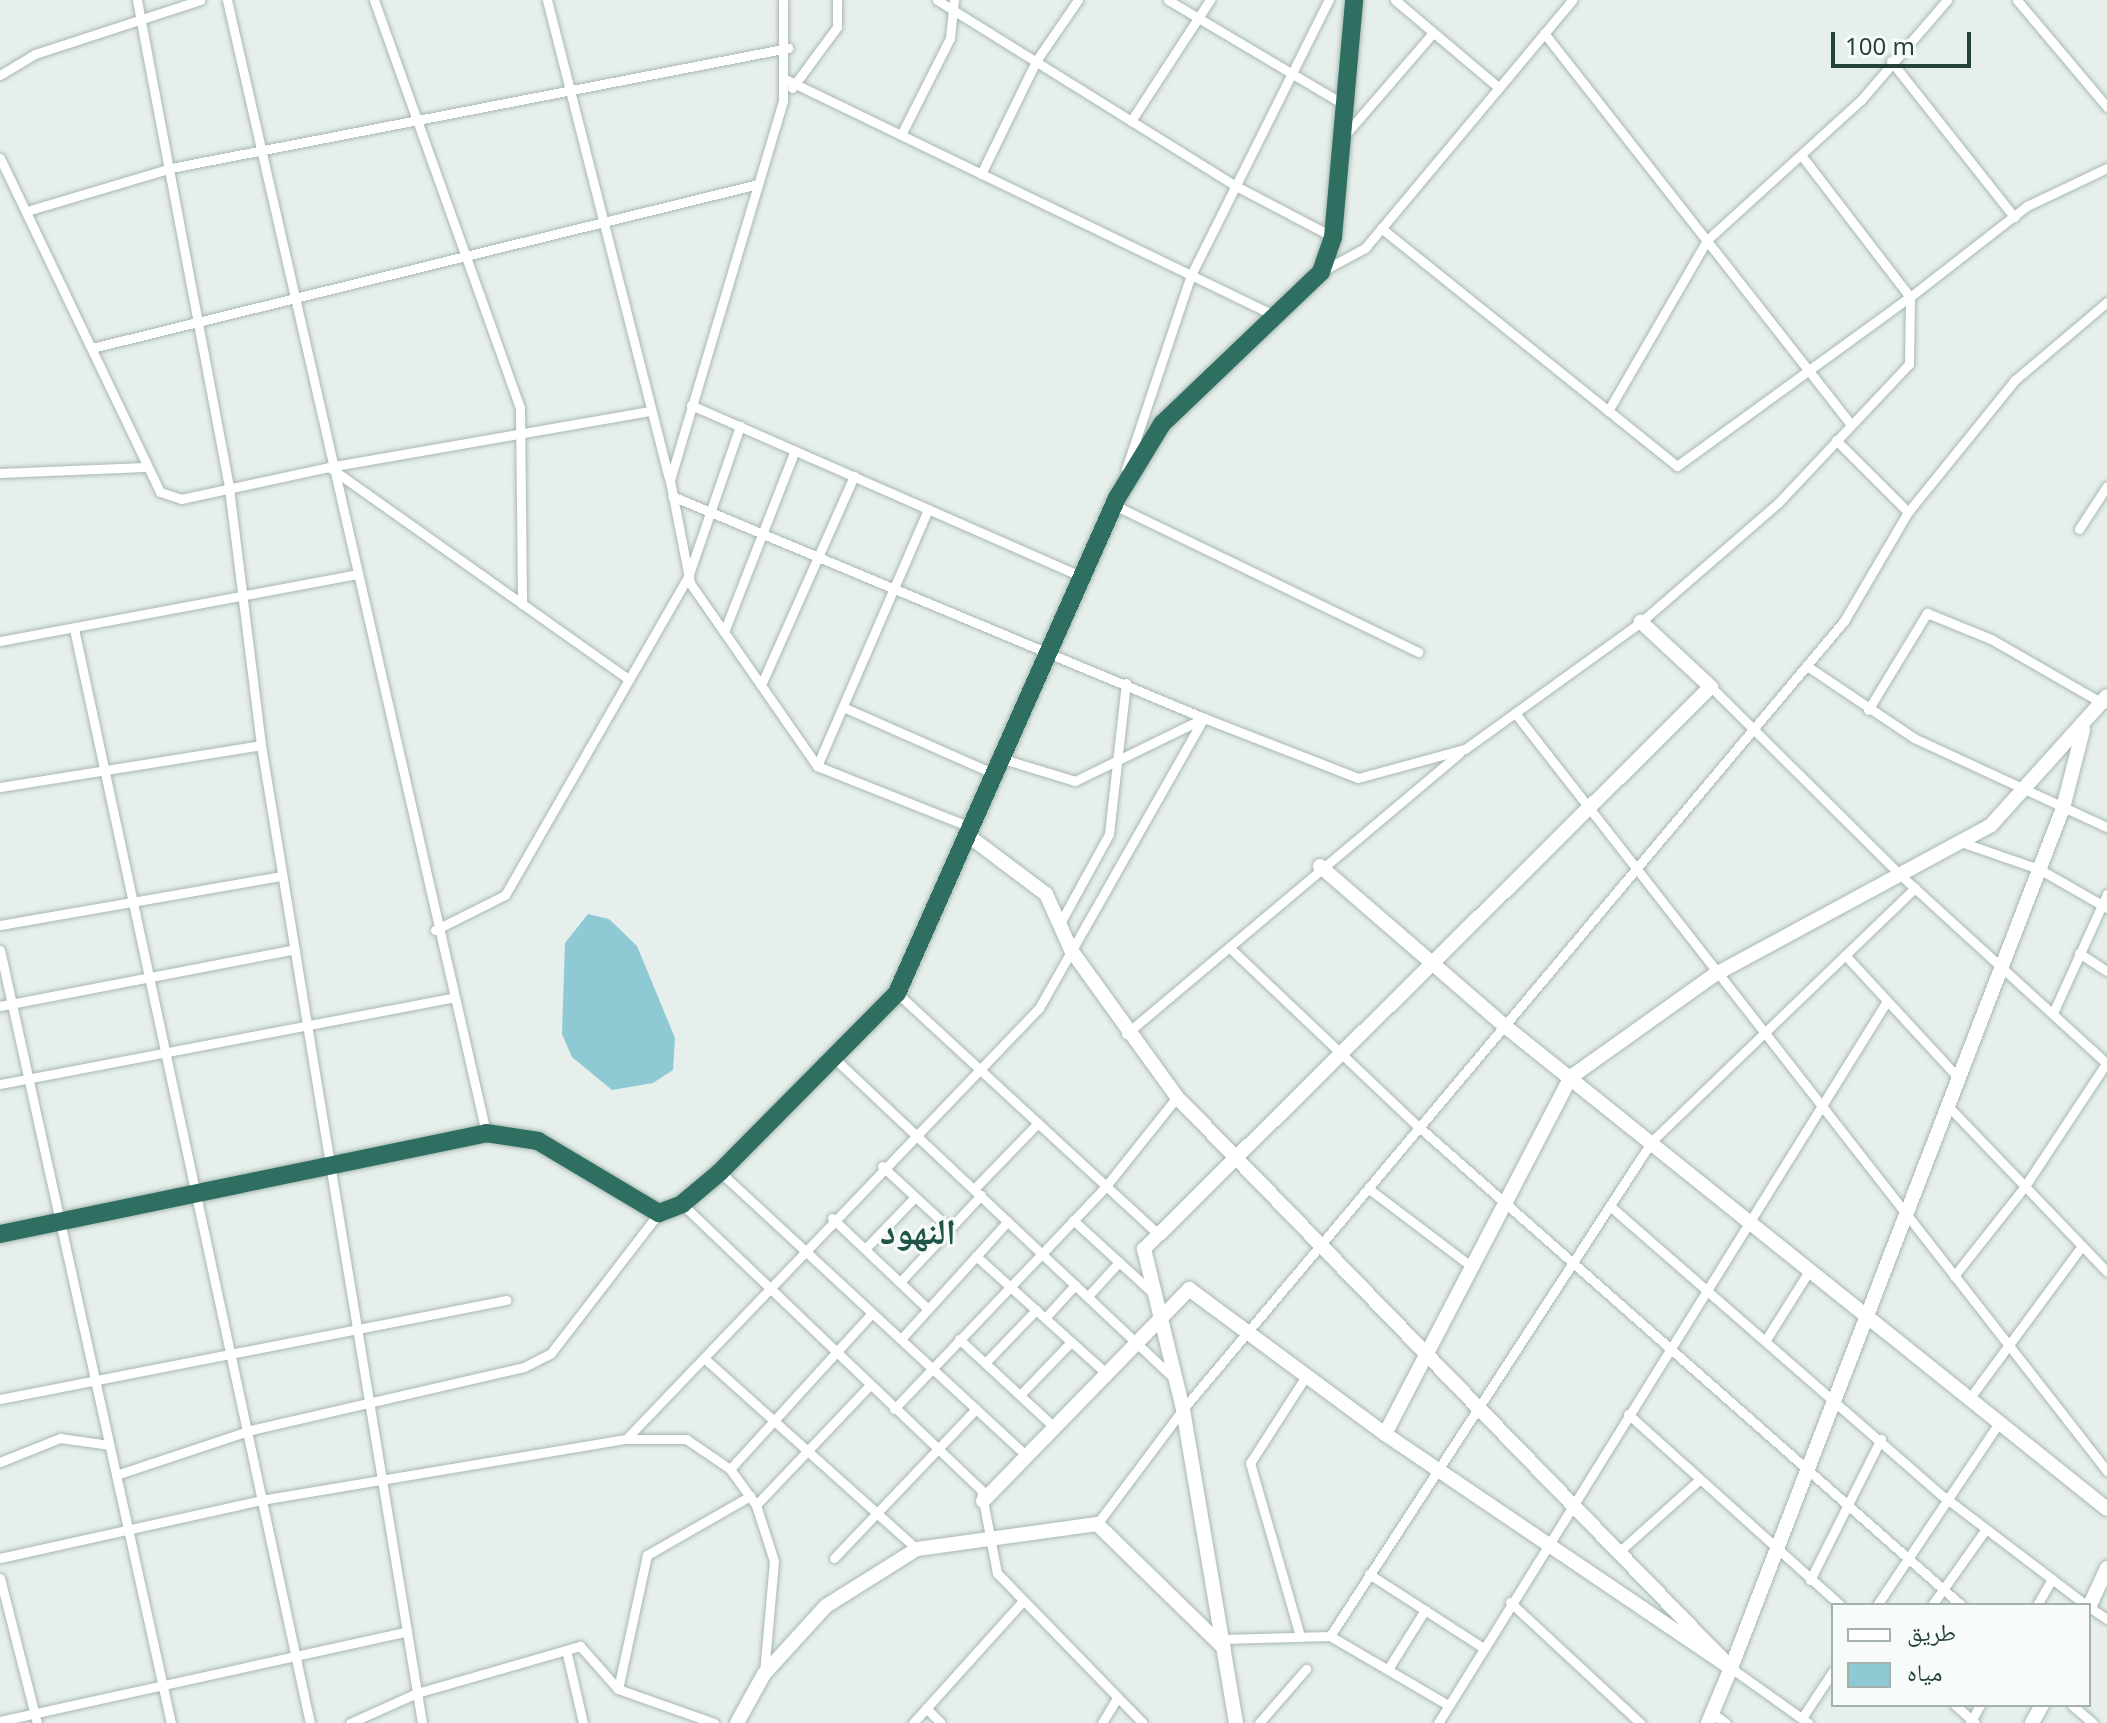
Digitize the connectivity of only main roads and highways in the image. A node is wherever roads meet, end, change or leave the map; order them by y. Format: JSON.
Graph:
{"nodes":[{"id":1,"x":1354,"y":0,"type":"edge"},
{"id":2,"x":0,"y":1234,"type":"edge"}],
"edges":[{"from":1,"to":2,"type":"highway"}]}
